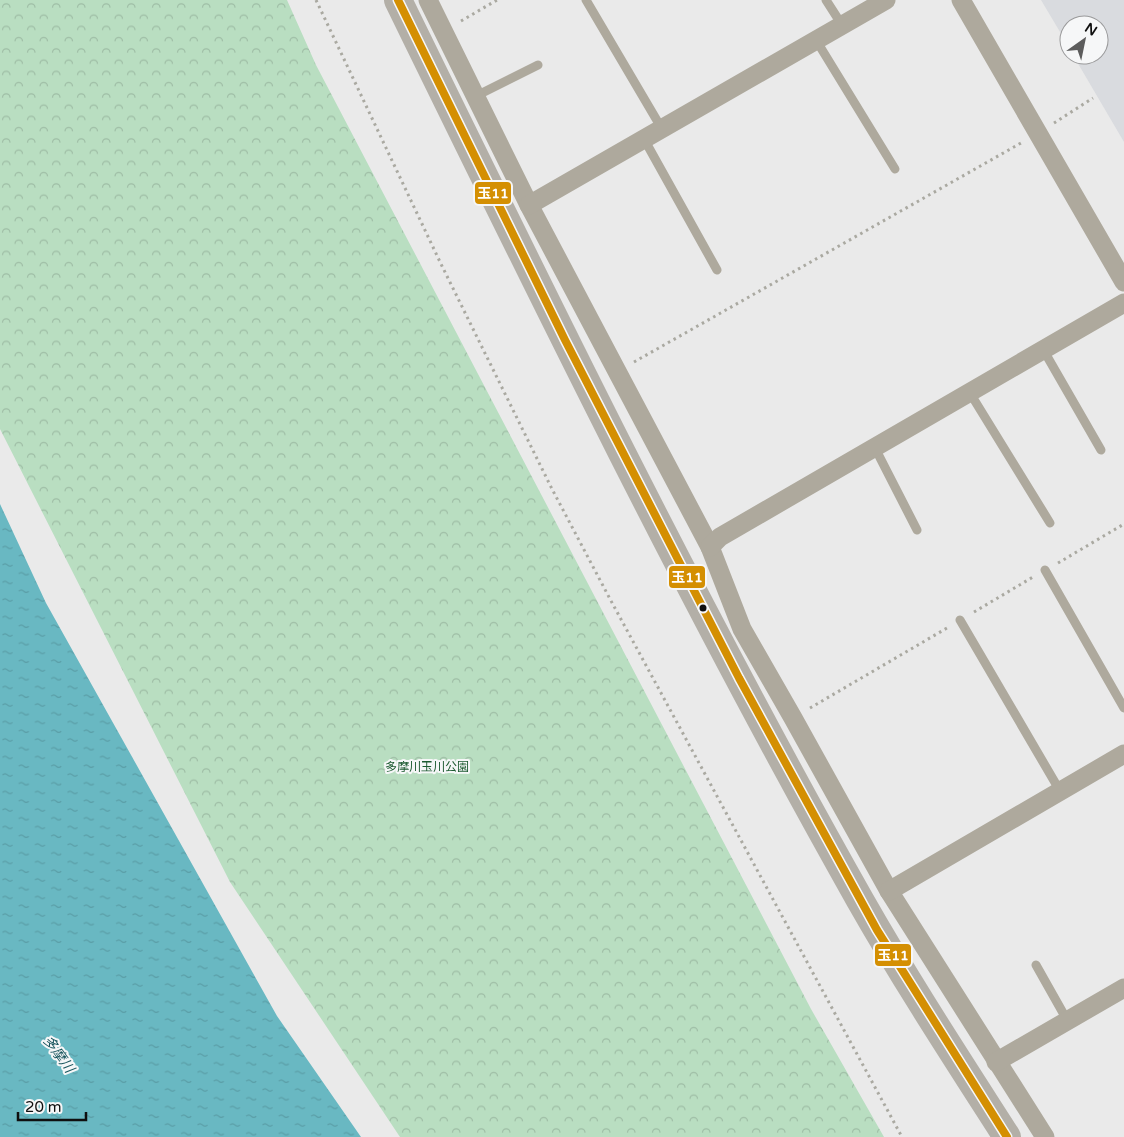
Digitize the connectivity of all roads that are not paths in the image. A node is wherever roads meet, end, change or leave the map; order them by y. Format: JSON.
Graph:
{"nodes":[{"id":1,"x":398,"y":0,"type":"edge"},
{"id":2,"x":428,"y":0,"type":"edge"},
{"id":3,"x":586,"y":0,"type":"edge"},
{"id":4,"x":826,"y":0,"type":"edge"},
{"id":5,"x":886,"y":0,"type":"edge"},
{"id":6,"x":961,"y":0,"type":"edge"},
{"id":7,"x":842,"y":25,"type":"junction"},
{"id":8,"x":816,"y":40,"type":"junction"},
{"id":9,"x":538,"y":65,"type":"dead end"},
{"id":10,"x":476,"y":96,"type":"junction"},
{"id":11,"x":662,"y":129,"type":"junction"},
{"id":12,"x":644,"y":139,"type":"junction"},
{"id":13,"x":895,"y":169,"type":"dead end"},
{"id":14,"x":529,"y":205,"type":"junction"},
{"id":15,"x":717,"y":270,"type":"dead end"},
{"id":16,"x":1124,"y":282,"type":"edge"},
{"id":17,"x":1124,"y":303,"type":"edge"},
{"id":18,"x":1044,"y":351,"type":"junction"},
{"id":19,"x":970,"y":393,"type":"junction"},
{"id":20,"x":875,"y":448,"type":"junction"},
{"id":21,"x":1101,"y":450,"type":"dead end"},
{"id":22,"x":1050,"y":523,"type":"dead end"},
{"id":23,"x":917,"y":530,"type":"dead end"},
{"id":24,"x":710,"y":548,"type":"junction"},
{"id":25,"x":1045,"y":570,"type":"dead end"},
{"id":26,"x":960,"y":620,"type":"dead end"},
{"id":27,"x":730,"y":635,"type":"junction"},
{"id":28,"x":1124,"y":708,"type":"edge"},
{"id":29,"x":1124,"y":754,"type":"edge"},
{"id":30,"x":1060,"y":791,"type":"junction"},
{"id":31,"x":888,"y":891,"type":"junction"},
{"id":32,"x":1036,"y":965,"type":"dead end"},
{"id":33,"x":1124,"y":988,"type":"edge"},
{"id":34,"x":1067,"y":1020,"type":"junction"},
{"id":35,"x":996,"y":1062,"type":"junction"},
{"id":36,"x":1007,"y":1137,"type":"edge"},
{"id":37,"x":1045,"y":1137,"type":"edge"}],
"edges":[{"from":1,"to":27,"type":"main road"},
{"from":2,"to":10,"type":"street"},
{"from":3,"to":11,"type":"lane"},
{"from":4,"to":7,"type":"lane"},
{"from":5,"to":7,"type":"street"},
{"from":6,"to":16,"type":"street"},
{"from":7,"to":8,"type":"street"},
{"from":8,"to":11,"type":"street"},
{"from":8,"to":13,"type":"lane"},
{"from":9,"to":10,"type":"lane"},
{"from":10,"to":14,"type":"street"},
{"from":11,"to":12,"type":"street"},
{"from":12,"to":14,"type":"street"},
{"from":12,"to":15,"type":"lane"},
{"from":14,"to":24,"type":"street"},
{"from":17,"to":18,"type":"street"},
{"from":18,"to":19,"type":"street"},
{"from":18,"to":21,"type":"lane"},
{"from":19,"to":20,"type":"street"},
{"from":19,"to":22,"type":"lane"},
{"from":20,"to":23,"type":"lane"},
{"from":20,"to":24,"type":"street"},
{"from":24,"to":27,"type":"street"},
{"from":25,"to":28,"type":"lane"},
{"from":26,"to":30,"type":"lane"},
{"from":27,"to":31,"type":"street"},
{"from":27,"to":36,"type":"main road"},
{"from":29,"to":30,"type":"street"},
{"from":30,"to":31,"type":"street"},
{"from":31,"to":35,"type":"street"},
{"from":32,"to":34,"type":"lane"},
{"from":33,"to":34,"type":"street"},
{"from":34,"to":35,"type":"street"},
{"from":35,"to":37,"type":"street"}]}
